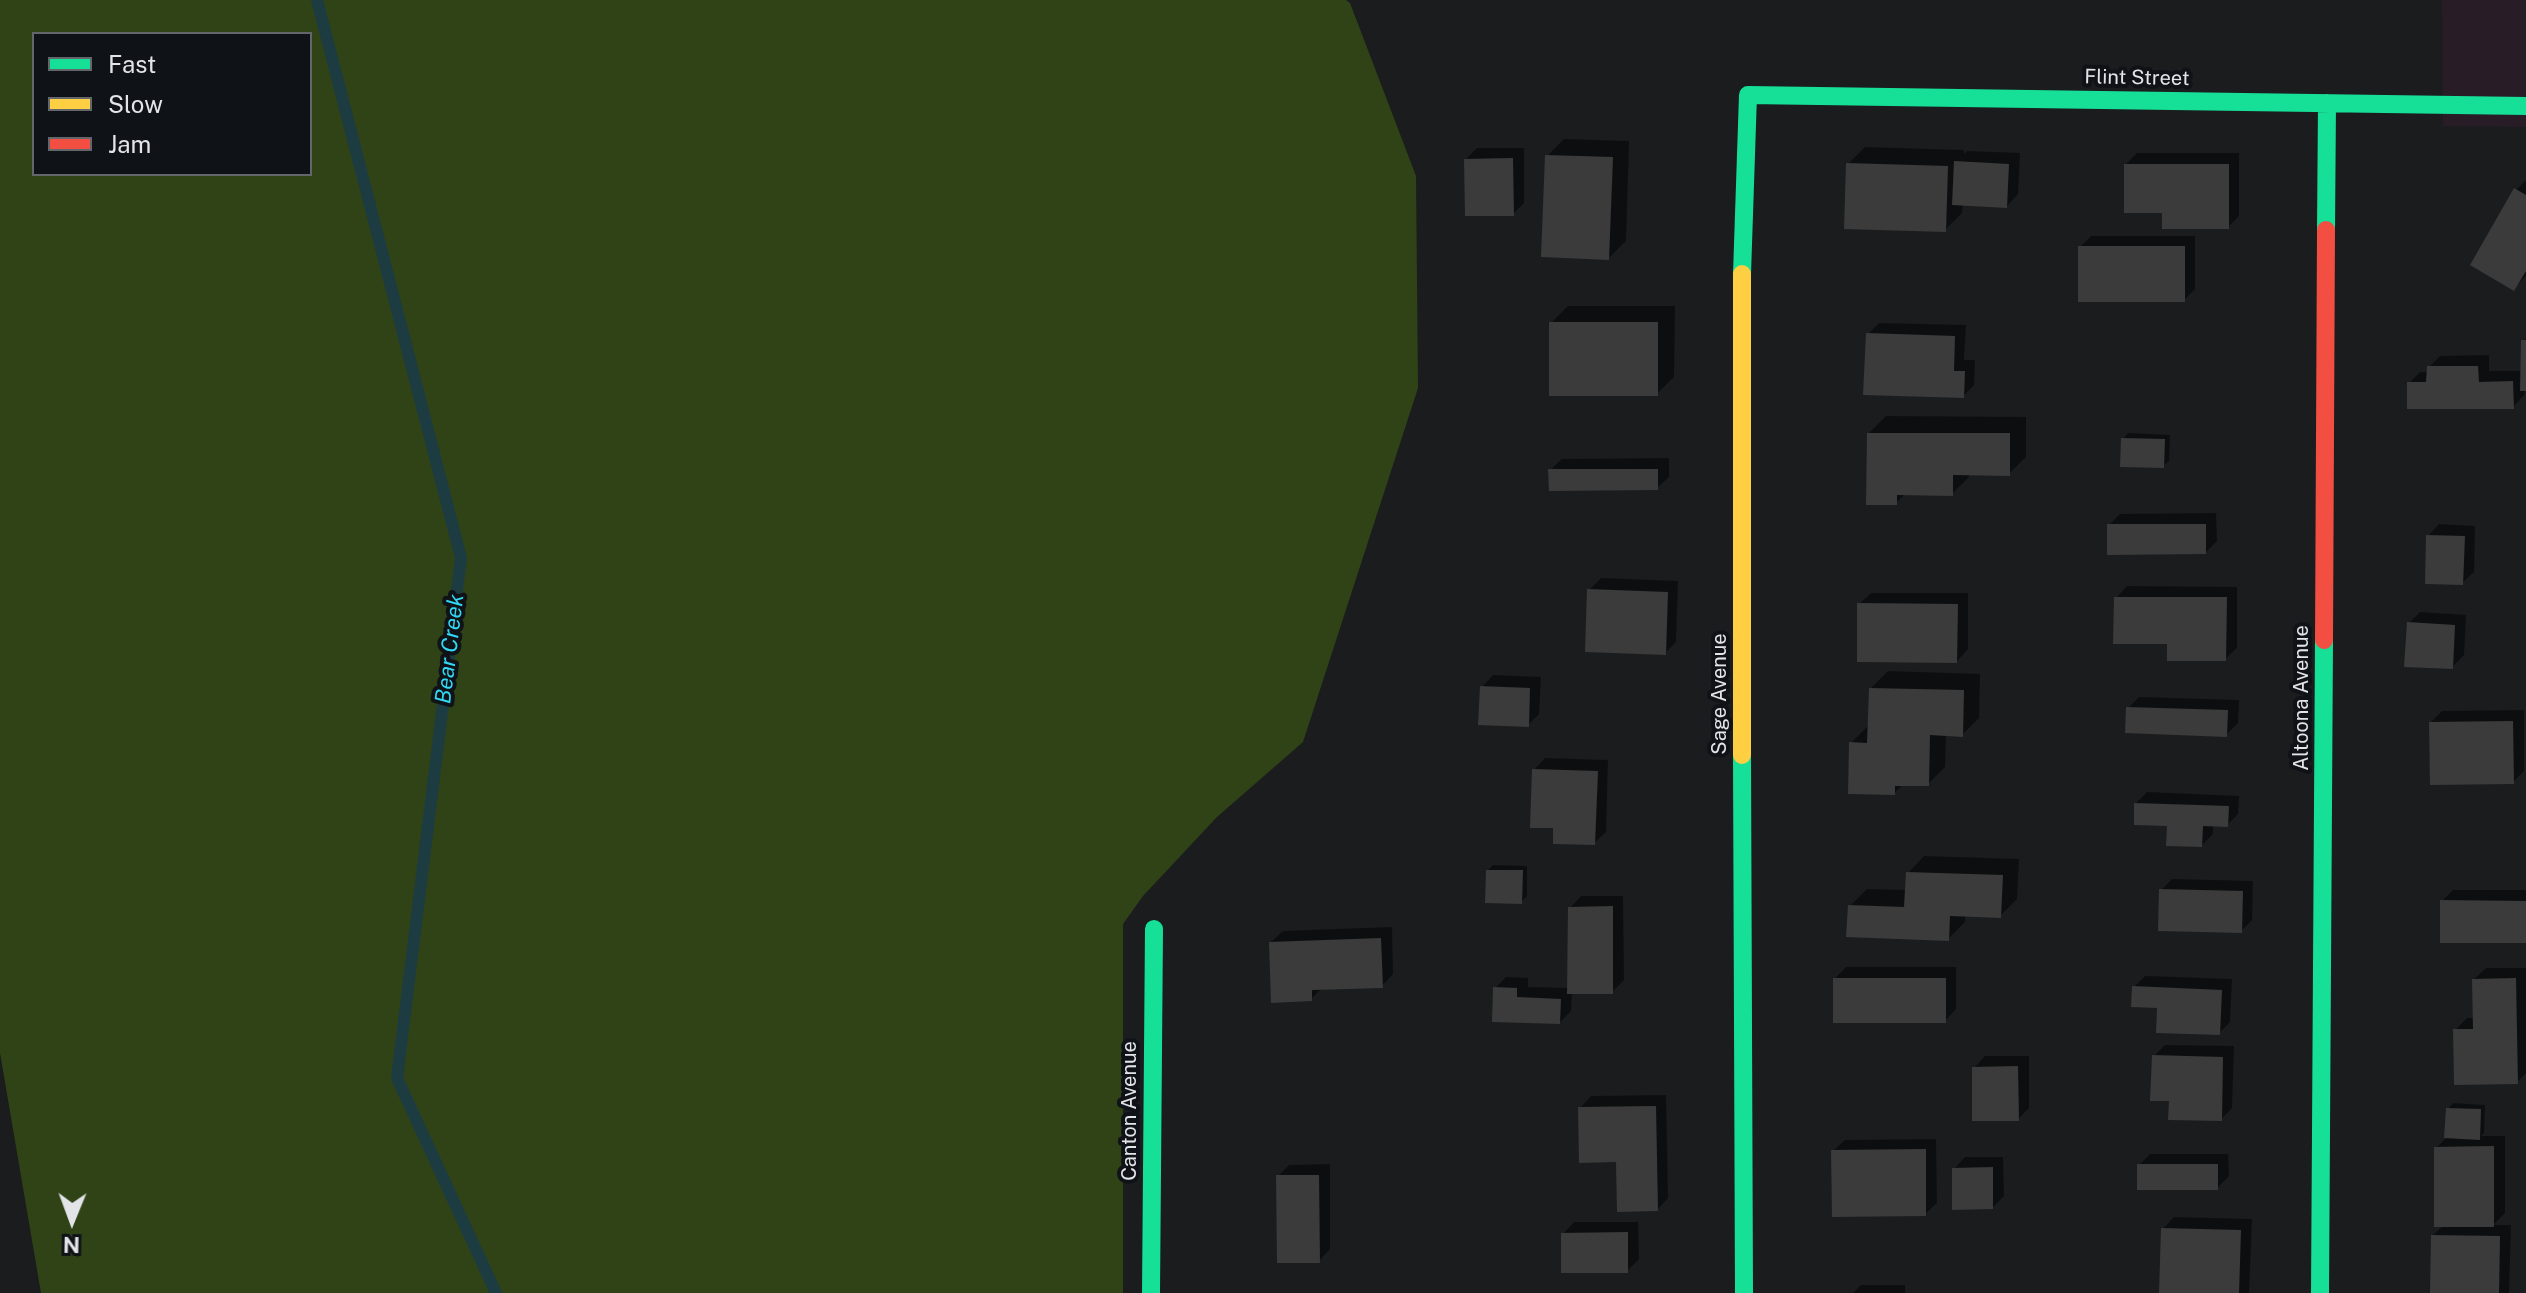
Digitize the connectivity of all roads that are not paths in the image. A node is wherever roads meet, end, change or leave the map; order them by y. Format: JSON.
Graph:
{"nodes":[{"id":1,"x":1748,"y":95,"type":"joint"},
{"id":2,"x":2327,"y":103,"type":"junction"},
{"id":3,"x":2526,"y":106,"type":"edge"},
{"id":4,"x":1154,"y":929,"type":"dead end"},
{"id":5,"x":1151,"y":1293,"type":"edge"},
{"id":6,"x":1744,"y":1293,"type":"edge"},
{"id":7,"x":2320,"y":1293,"type":"edge"}],
"edges":[{"from":1,"to":2,"type":"street","name":"Flint Street"},
{"from":1,"to":6,"type":"street","name":"Sage Avenue"},
{"from":2,"to":3,"type":"street","name":"Flint Street"},
{"from":2,"to":7,"type":"street","name":"Altoona Avenue"},
{"from":4,"to":5,"type":"street","name":"Canton Avenue"}]}
